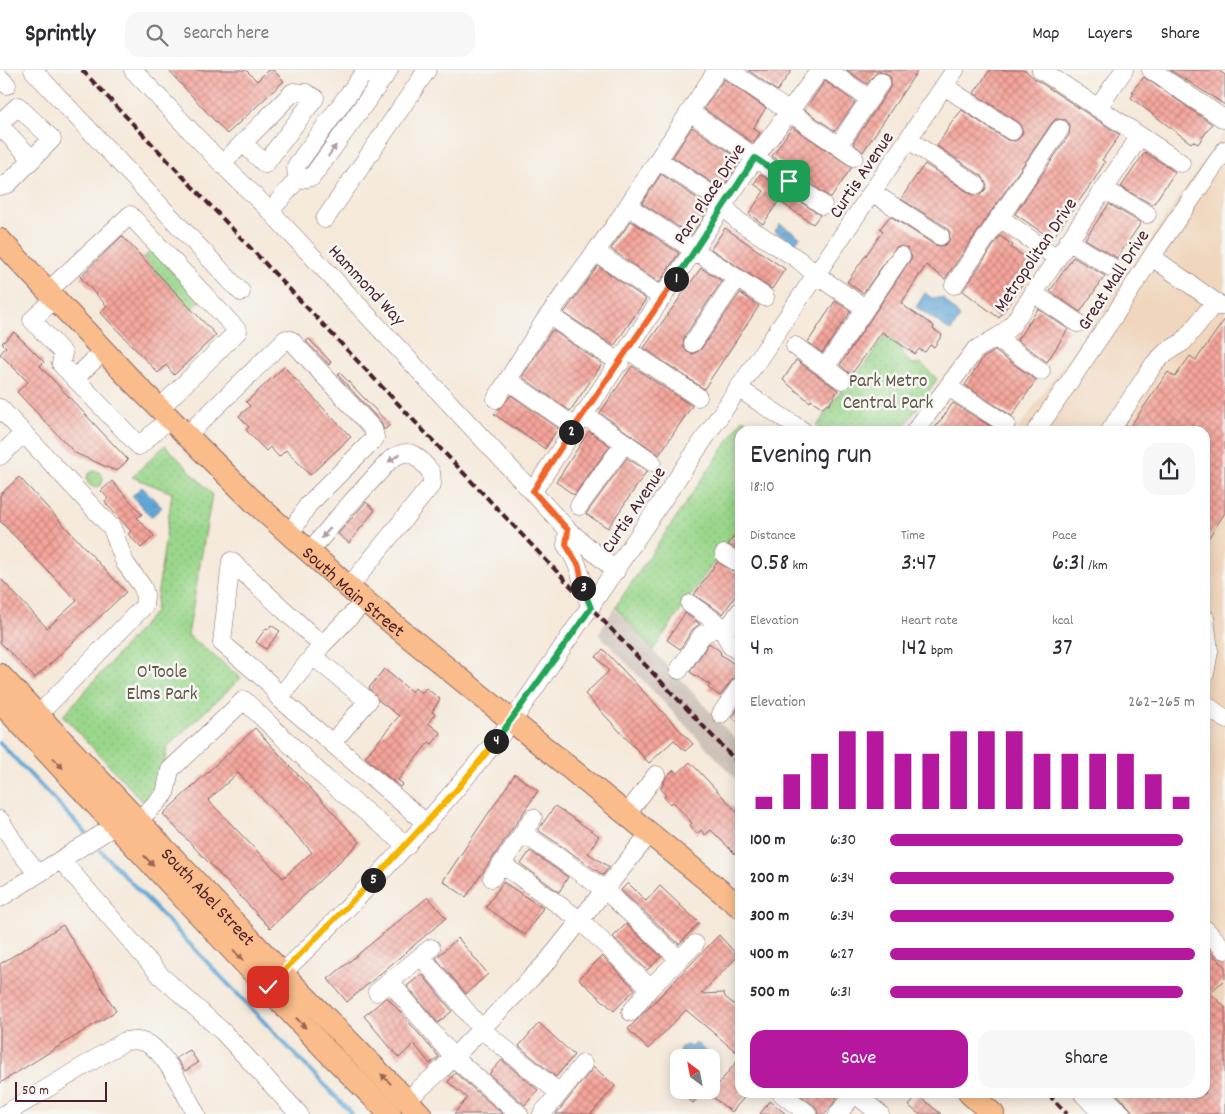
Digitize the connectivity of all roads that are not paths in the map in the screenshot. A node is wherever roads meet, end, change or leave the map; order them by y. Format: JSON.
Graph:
{"nodes":[{"id":1,"x":33,"y":70,"type":"edge"},
{"id":2,"x":133,"y":70,"type":"edge"},
{"id":3,"x":372,"y":70,"type":"edge"},
{"id":4,"x":389,"y":70,"type":"edge"},
{"id":5,"x":427,"y":70,"type":"edge"},
{"id":6,"x":717,"y":70,"type":"edge"},
{"id":7,"x":729,"y":70,"type":"edge"},
{"id":8,"x":820,"y":70,"type":"edge"},
{"id":9,"x":827,"y":70,"type":"edge"},
{"id":10,"x":955,"y":70,"type":"edge"},
{"id":11,"x":1042,"y":70,"type":"edge"},
{"id":12,"x":1124,"y":70,"type":"edge"},
{"id":13,"x":1151,"y":70,"type":"edge"},
{"id":14,"x":882,"y":82,"type":"dead end"},
{"id":15,"x":944,"y":86,"type":"junction"},
{"id":16,"x":870,"y":99,"type":"junction"},
{"id":17,"x":1098,"y":108,"type":"junction"},
{"id":18,"x":789,"y":111,"type":"junction"},
{"id":19,"x":697,"y":116,"type":"dead end"},
{"id":20,"x":1224,"y":119,"type":"edge"},
{"id":21,"x":0,"y":124,"type":"edge"},
{"id":22,"x":1060,"y":129,"type":"dead end"},
{"id":23,"x":1012,"y":131,"type":"dead end"},
{"id":24,"x":1140,"y":136,"type":"junction"},
{"id":25,"x":909,"y":140,"type":"junction"},
{"id":26,"x":243,"y":143,"type":"dead end"},
{"id":27,"x":838,"y":146,"type":"junction"},
{"id":28,"x":1225,"y":150,"type":"edge"},
{"id":29,"x":854,"y":156,"type":"dead end"},
{"id":30,"x":755,"y":158,"type":"junction"},
{"id":31,"x":32,"y":159,"type":"junction"},
{"id":32,"x":1181,"y":163,"type":"dead end"},
{"id":33,"x":222,"y":164,"type":"junction"},
{"id":34,"x":665,"y":164,"type":"dead end"},
{"id":35,"x":297,"y":180,"type":"junction"},
{"id":36,"x":976,"y":184,"type":"dead end"},
{"id":37,"x":0,"y":186,"type":"edge"},
{"id":38,"x":1104,"y":189,"type":"junction"},
{"id":39,"x":873,"y":193,"type":"junction"},
{"id":40,"x":823,"y":204,"type":"dead end"},
{"id":41,"x":725,"y":207,"type":"junction"},
{"id":42,"x":270,"y":211,"type":"junction"},
{"id":43,"x":635,"y":211,"type":"dead end"},
{"id":44,"x":1147,"y":214,"type":"dead end"},
{"id":45,"x":1000,"y":217,"type":"junction"},
{"id":46,"x":324,"y":218,"type":"dead end"},
{"id":47,"x":940,"y":236,"type":"dead end"},
{"id":48,"x":1068,"y":241,"type":"junction"},
{"id":49,"x":2,"y":247,"type":"edge"},
{"id":50,"x":696,"y":251,"type":"junction"},
{"id":51,"x":901,"y":256,"type":"dead end"},
{"id":52,"x":603,"y":257,"type":"dead end"},
{"id":53,"x":1152,"y":257,"type":"junction"},
{"id":54,"x":1057,"y":258,"type":"junction"},
{"id":55,"x":1111,"y":267,"type":"dead end"},
{"id":56,"x":816,"y":275,"type":"junction"},
{"id":57,"x":737,"y":278,"type":"junction"},
{"id":58,"x":954,"y":285,"type":"dead end"},
{"id":59,"x":241,"y":292,"type":"dead end"},
{"id":60,"x":1033,"y":293,"type":"junction"},
{"id":61,"x":51,"y":295,"type":"junction"},
{"id":62,"x":765,"y":297,"type":"dead end"},
{"id":63,"x":663,"y":298,"type":"junction"},
{"id":64,"x":1222,"y":305,"type":"edge"},
{"id":65,"x":866,"y":308,"type":"junction"},
{"id":66,"x":559,"y":322,"type":"dead end"},
{"id":67,"x":1078,"y":323,"type":"dead end"},
{"id":68,"x":996,"y":338,"type":"junction"},
{"id":69,"x":693,"y":343,"type":"dead end"},
{"id":70,"x":795,"y":346,"type":"dead end"},
{"id":71,"x":104,"y":351,"type":"junction"},
{"id":72,"x":624,"y":357,"type":"junction"},
{"id":73,"x":825,"y":368,"type":"junction"},
{"id":74,"x":1041,"y":371,"type":"dead end"},
{"id":75,"x":75,"y":378,"type":"junction"},
{"id":76,"x":842,"y":380,"type":"dead end"},
{"id":77,"x":516,"y":386,"type":"dead end"},
{"id":78,"x":948,"y":387,"type":"junction"},
{"id":79,"x":738,"y":388,"type":"junction"},
{"id":80,"x":698,"y":397,"type":"dead end"},
{"id":81,"x":496,"y":399,"type":"dead end"},
{"id":82,"x":0,"y":408,"type":"edge"},
{"id":83,"x":165,"y":413,"type":"junction"},
{"id":84,"x":579,"y":421,"type":"junction"},
{"id":85,"x":1006,"y":424,"type":"dead end"},
{"id":86,"x":795,"y":426,"type":"edge"},
{"id":87,"x":919,"y":426,"type":"edge"},
{"id":88,"x":1039,"y":426,"type":"edge"},
{"id":89,"x":1113,"y":426,"type":"edge"},
{"id":90,"x":24,"y":433,"type":"junction"},
{"id":91,"x":187,"y":435,"type":"junction"},
{"id":92,"x":624,"y":444,"type":"junction"},
{"id":93,"x":0,"y":456,"type":"edge"},
{"id":94,"x":652,"y":462,"type":"dead end"},
{"id":95,"x":533,"y":491,"type":"junction"},
{"id":96,"x":579,"y":506,"type":"dead end"},
{"id":97,"x":568,"y":530,"type":"junction"},
{"id":98,"x":290,"y":534,"type":"junction"},
{"id":99,"x":310,"y":552,"type":"junction"},
{"id":100,"x":724,"y":554,"type":"dead end"},
{"id":101,"x":735,"y":561,"type":"edge"},
{"id":102,"x":616,"y":571,"type":"junction"},
{"id":103,"x":357,"y":594,"type":"junction"},
{"id":104,"x":690,"y":604,"type":"dead end"},
{"id":105,"x":591,"y":608,"type":"junction"},
{"id":106,"x":735,"y":618,"type":"edge"},
{"id":107,"x":723,"y":629,"type":"junction"},
{"id":108,"x":735,"y":649,"type":"edge"},
{"id":109,"x":318,"y":651,"type":"junction"},
{"id":110,"x":679,"y":670,"type":"dead end"},
{"id":111,"x":0,"y":675,"type":"edge"},
{"id":112,"x":735,"y":693,"type":"edge"},
{"id":113,"x":279,"y":698,"type":"junction"},
{"id":114,"x":0,"y":702,"type":"edge"},
{"id":115,"x":1210,"y":708,"type":"edge"},
{"id":116,"x":721,"y":714,"type":"dead end"},
{"id":117,"x":1225,"y":719,"type":"edge"},
{"id":118,"x":513,"y":720,"type":"junction"},
{"id":119,"x":31,"y":721,"type":"junction"},
{"id":120,"x":332,"y":743,"type":"junction"},
{"id":121,"x":656,"y":775,"type":"dead end"},
{"id":122,"x":112,"y":792,"type":"junction"},
{"id":123,"x":628,"y":814,"type":"junction"},
{"id":124,"x":533,"y":818,"type":"dead end"},
{"id":125,"x":0,"y":820,"type":"edge"},
{"id":126,"x":427,"y":824,"type":"junction"},
{"id":127,"x":116,"y":825,"type":"junction"},
{"id":128,"x":142,"y":825,"type":"junction"},
{"id":129,"x":650,"y":833,"type":"junction"},
{"id":130,"x":523,"y":834,"type":"junction"},
{"id":131,"x":407,"y":846,"type":"junction"},
{"id":132,"x":61,"y":860,"type":"junction"},
{"id":133,"x":38,"y":874,"type":"junction"},
{"id":134,"x":605,"y":890,"type":"junction"},
{"id":135,"x":0,"y":898,"type":"edge"},
{"id":136,"x":735,"y":902,"type":"edge"},
{"id":137,"x":580,"y":920,"type":"junction"},
{"id":138,"x":1210,"y":934,"type":"edge"},
{"id":139,"x":695,"y":944,"type":"dead end"},
{"id":140,"x":1225,"y":950,"type":"edge"},
{"id":141,"x":679,"y":959,"type":"junction"},
{"id":142,"x":275,"y":980,"type":"junction"},
{"id":143,"x":650,"y":988,"type":"junction"},
{"id":144,"x":630,"y":1012,"type":"dead end"},
{"id":145,"x":481,"y":1029,"type":"junction"},
{"id":146,"x":453,"y":1058,"type":"junction"},
{"id":147,"x":583,"y":1064,"type":"dead end"},
{"id":148,"x":559,"y":1093,"type":"junction"},
{"id":149,"x":787,"y":1098,"type":"edge"},
{"id":150,"x":849,"y":1098,"type":"edge"},
{"id":151,"x":859,"y":1098,"type":"edge"},
{"id":152,"x":975,"y":1098,"type":"edge"},
{"id":153,"x":1087,"y":1098,"type":"edge"},
{"id":154,"x":1106,"y":1098,"type":"edge"},
{"id":155,"x":878,"y":1105,"type":"edge"},
{"id":156,"x":406,"y":1109,"type":"edge"},
{"id":157,"x":5,"y":1114,"type":"edge"},
{"id":158,"x":196,"y":1114,"type":"edge"},
{"id":159,"x":299,"y":1114,"type":"edge"},
{"id":160,"x":519,"y":1114,"type":"edge"},
{"id":161,"x":542,"y":1114,"type":"edge"},
{"id":162,"x":808,"y":1114,"type":"edge"},
{"id":163,"x":838,"y":1114,"type":"edge"},
{"id":164,"x":993,"y":1114,"type":"edge"},
{"id":165,"x":1102,"y":1114,"type":"edge"},
{"id":166,"x":1122,"y":1114,"type":"edge"}],
"edges":[{"from":1,"to":59,"type":"street"},
{"from":2,"to":33,"type":"street","name":"Hammond Way"},
{"from":3,"to":35,"type":"street"},
{"from":35,"to":4,"type":"street","one_way":true},
{"from":5,"to":46,"type":"street"},
{"from":6,"to":81,"type":"street"},
{"from":7,"to":18,"type":"street"},
{"from":8,"to":18,"type":"street","name":"Parc Place Drive"},
{"from":9,"to":16,"type":"street"},
{"from":10,"to":15,"type":"street","name":"Curtis Avenue"},
{"from":11,"to":17,"type":"street"},
{"from":12,"to":17,"type":"street"},
{"from":13,"to":20,"type":"street"},
{"from":14,"to":16,"type":"street"},
{"from":15,"to":23,"type":"street"},
{"from":15,"to":25,"type":"street","name":"Curtis Avenue"},
{"from":16,"to":27,"type":"street"},
{"from":17,"to":24,"type":"street"},
{"from":18,"to":27,"type":"street"},
{"from":18,"to":30,"type":"street","name":"Parc Place Drive"},
{"from":19,"to":30,"type":"street"},
{"from":21,"to":31,"type":"street"},
{"from":21,"to":31,"type":"street"},
{"from":22,"to":45,"type":"street"},
{"from":24,"to":32,"type":"street"},
{"from":24,"to":38,"type":"street","name":"Metropolitan Drive"},
{"from":25,"to":36,"type":"street"},
{"from":25,"to":39,"type":"street","name":"Curtis Avenue"},
{"from":26,"to":33,"type":"street"},
{"from":27,"to":29,"type":"street"},
{"from":28,"to":53,"type":"street","name":"Great Mall Drive"},
{"from":30,"to":40,"type":"street"},
{"from":30,"to":41,"type":"street","name":"Parc Place Drive"},
{"from":31,"to":37,"type":"street"},
{"from":33,"to":42,"type":"street","name":"Hammond Way"},
{"from":34,"to":41,"type":"street"},
{"from":35,"to":42,"type":"street"},
{"from":38,"to":44,"type":"street"},
{"from":38,"to":48,"type":"street","name":"Metropolitan Drive"},
{"from":39,"to":47,"type":"street"},
{"from":39,"to":56,"type":"street","name":"Curtis Avenue"},
{"from":41,"to":50,"type":"street","name":"Parc Place Drive"},
{"from":41,"to":56,"type":"street"},
{"from":42,"to":95,"type":"street","name":"Hammond Way"},
{"from":43,"to":50,"type":"street"},
{"from":45,"to":54,"type":"street"},
{"from":45,"to":58,"type":"street"},
{"from":48,"to":54,"type":"street","name":"Metropolitan Drive"},
{"from":48,"to":55,"type":"street"},
{"from":49,"to":61,"type":"main road","name":"South Main Street"},
{"from":50,"to":57,"type":"street"},
{"from":50,"to":63,"type":"street","name":"Parc Place Drive"},
{"from":51,"to":65,"type":"street"},
{"from":52,"to":63,"type":"street"},
{"from":53,"to":64,"type":"street"},
{"from":53,"to":88,"type":"street","name":"Great Mall Drive"},
{"from":54,"to":60,"type":"street","name":"Metropolitan Drive"},
{"from":56,"to":65,"type":"street"},
{"from":56,"to":79,"type":"street","name":"Curtis Avenue"},
{"from":57,"to":62,"type":"street"},
{"from":57,"to":69,"type":"street"},
{"from":60,"to":67,"type":"street"},
{"from":60,"to":68,"type":"street","name":"Metropolitan Drive"},
{"from":61,"to":71,"type":"main road","name":"South Main Street"},
{"from":61,"to":75,"type":"street"},
{"from":61,"to":83,"type":"street"},
{"from":63,"to":72,"type":"street","name":"Parc Place Drive"},
{"from":64,"to":89,"type":"street"},
{"from":65,"to":73,"type":"street"},
{"from":66,"to":72,"type":"street"},
{"from":68,"to":74,"type":"street"},
{"from":68,"to":78,"type":"street","name":"Metropolitan Drive"},
{"from":70,"to":73,"type":"street"},
{"from":71,"to":75,"type":"street"},
{"from":71,"to":83,"type":"main road","name":"South Main Street"},
{"from":72,"to":80,"type":"street"},
{"from":72,"to":84,"type":"street","name":"Parc Place Drive"},
{"from":73,"to":76,"type":"street"},
{"from":75,"to":83,"type":"street"},
{"from":77,"to":84,"type":"street"},
{"from":78,"to":85,"type":"street"},
{"from":78,"to":87,"type":"street","name":"Metropolitan Drive"},
{"from":79,"to":86,"type":"street"},
{"from":79,"to":102,"type":"street","name":"Curtis Avenue"},
{"from":82,"to":90,"type":"street"},
{"from":83,"to":91,"type":"main road","name":"South Main Street"},
{"from":84,"to":92,"type":"street"},
{"from":84,"to":95,"type":"street","name":"Parc Place Drive"},
{"from":90,"to":93,"type":"street"},
{"from":90,"to":119,"type":"street"},
{"from":91,"to":98,"type":"main road","name":"South Main Street"},
{"from":91,"to":98,"type":"street"},
{"from":92,"to":94,"type":"street"},
{"from":92,"to":96,"type":"street"},
{"from":95,"to":97,"type":"street","name":"Hammond Way"},
{"from":97,"to":102,"type":"street","name":"Hammond Way"},
{"from":97,"to":105,"type":"street"},
{"from":98,"to":99,"type":"main road","name":"South Main Street"},
{"from":99,"to":103,"type":"main road","name":"South Main Street"},
{"from":103,"to":99,"type":"street","one_way":true},
{"from":100,"to":101,"type":"street"},
{"from":102,"to":105,"type":"street","name":"Curtis Avenue"},
{"from":103,"to":109,"type":"street"},
{"from":103,"to":118,"type":"main road","name":"South Main Street"},
{"from":104,"to":107,"type":"street"},
{"from":105,"to":118,"type":"street","name":"Curtis Avenue"},
{"from":106,"to":107,"type":"street"},
{"from":107,"to":108,"type":"street"},
{"from":107,"to":110,"type":"street"},
{"from":109,"to":113,"type":"street"},
{"from":109,"to":113,"type":"street"},
{"from":109,"to":120,"type":"street"},
{"from":111,"to":119,"type":"main road","name":"South Abel Street"},
{"from":112,"to":116,"type":"street"},
{"from":113,"to":120,"type":"street"},
{"from":114,"to":119,"type":"main road","name":"South Abel Street"},
{"from":115,"to":117,"type":"street"},
{"from":118,"to":123,"type":"main road","name":"South Main Street"},
{"from":118,"to":126,"type":"street","name":"Curtis Avenue"},
{"from":119,"to":122,"type":"main road","name":"South Abel Street"},
{"from":119,"to":127,"type":"main road","name":"South Abel Street","one_way":true},
{"from":120,"to":126,"type":"street"},
{"from":121,"to":123,"type":"street"},
{"from":122,"to":127,"type":"main road"},
{"from":122,"to":128,"type":"main road","name":"South Abel Street"},
{"from":123,"to":129,"type":"main road","name":"South Main Street"},
{"from":124,"to":130,"type":"street"},
{"from":125,"to":133,"type":"street"},
{"from":126,"to":131,"type":"street","name":"Curtis Avenue"},
{"from":127,"to":128,"type":"main road"},
{"from":127,"to":132,"type":"street"},
{"from":127,"to":142,"type":"main road","name":"South Abel Street","one_way":true},
{"from":128,"to":131,"type":"street"},
{"from":128,"to":142,"type":"main road","name":"South Abel Street"},
{"from":129,"to":134,"type":"street"},
{"from":129,"to":136,"type":"main road","name":"South Main Street"},
{"from":130,"to":134,"type":"street"},
{"from":130,"to":137,"type":"street"},
{"from":131,"to":142,"type":"street","name":"Curtis Avenue"},
{"from":132,"to":133,"type":"street"},
{"from":132,"to":159,"type":"street"},
{"from":133,"to":135,"type":"street"},
{"from":134,"to":137,"type":"street"},
{"from":134,"to":141,"type":"street"},
{"from":137,"to":143,"type":"street"},
{"from":137,"to":145,"type":"street"},
{"from":138,"to":140,"type":"street"},
{"from":139,"to":141,"type":"street"},
{"from":141,"to":143,"type":"street"},
{"from":142,"to":156,"type":"main road","name":"South Abel Street"},
{"from":143,"to":144,"type":"street"},
{"from":145,"to":146,"type":"street"},
{"from":145,"to":146,"type":"street"},
{"from":145,"to":148,"type":"street"},
{"from":146,"to":156,"type":"street"},
{"from":146,"to":160,"type":"street"},
{"from":147,"to":148,"type":"street"},
{"from":148,"to":161,"type":"street"},
{"from":149,"to":162,"type":"street"},
{"from":150,"to":163,"type":"street"},
{"from":151,"to":155,"type":"street"},
{"from":152,"to":164,"type":"main road"},
{"from":153,"to":165,"type":"street"},
{"from":154,"to":166,"type":"street"},
{"from":157,"to":158,"type":"street"}]}
